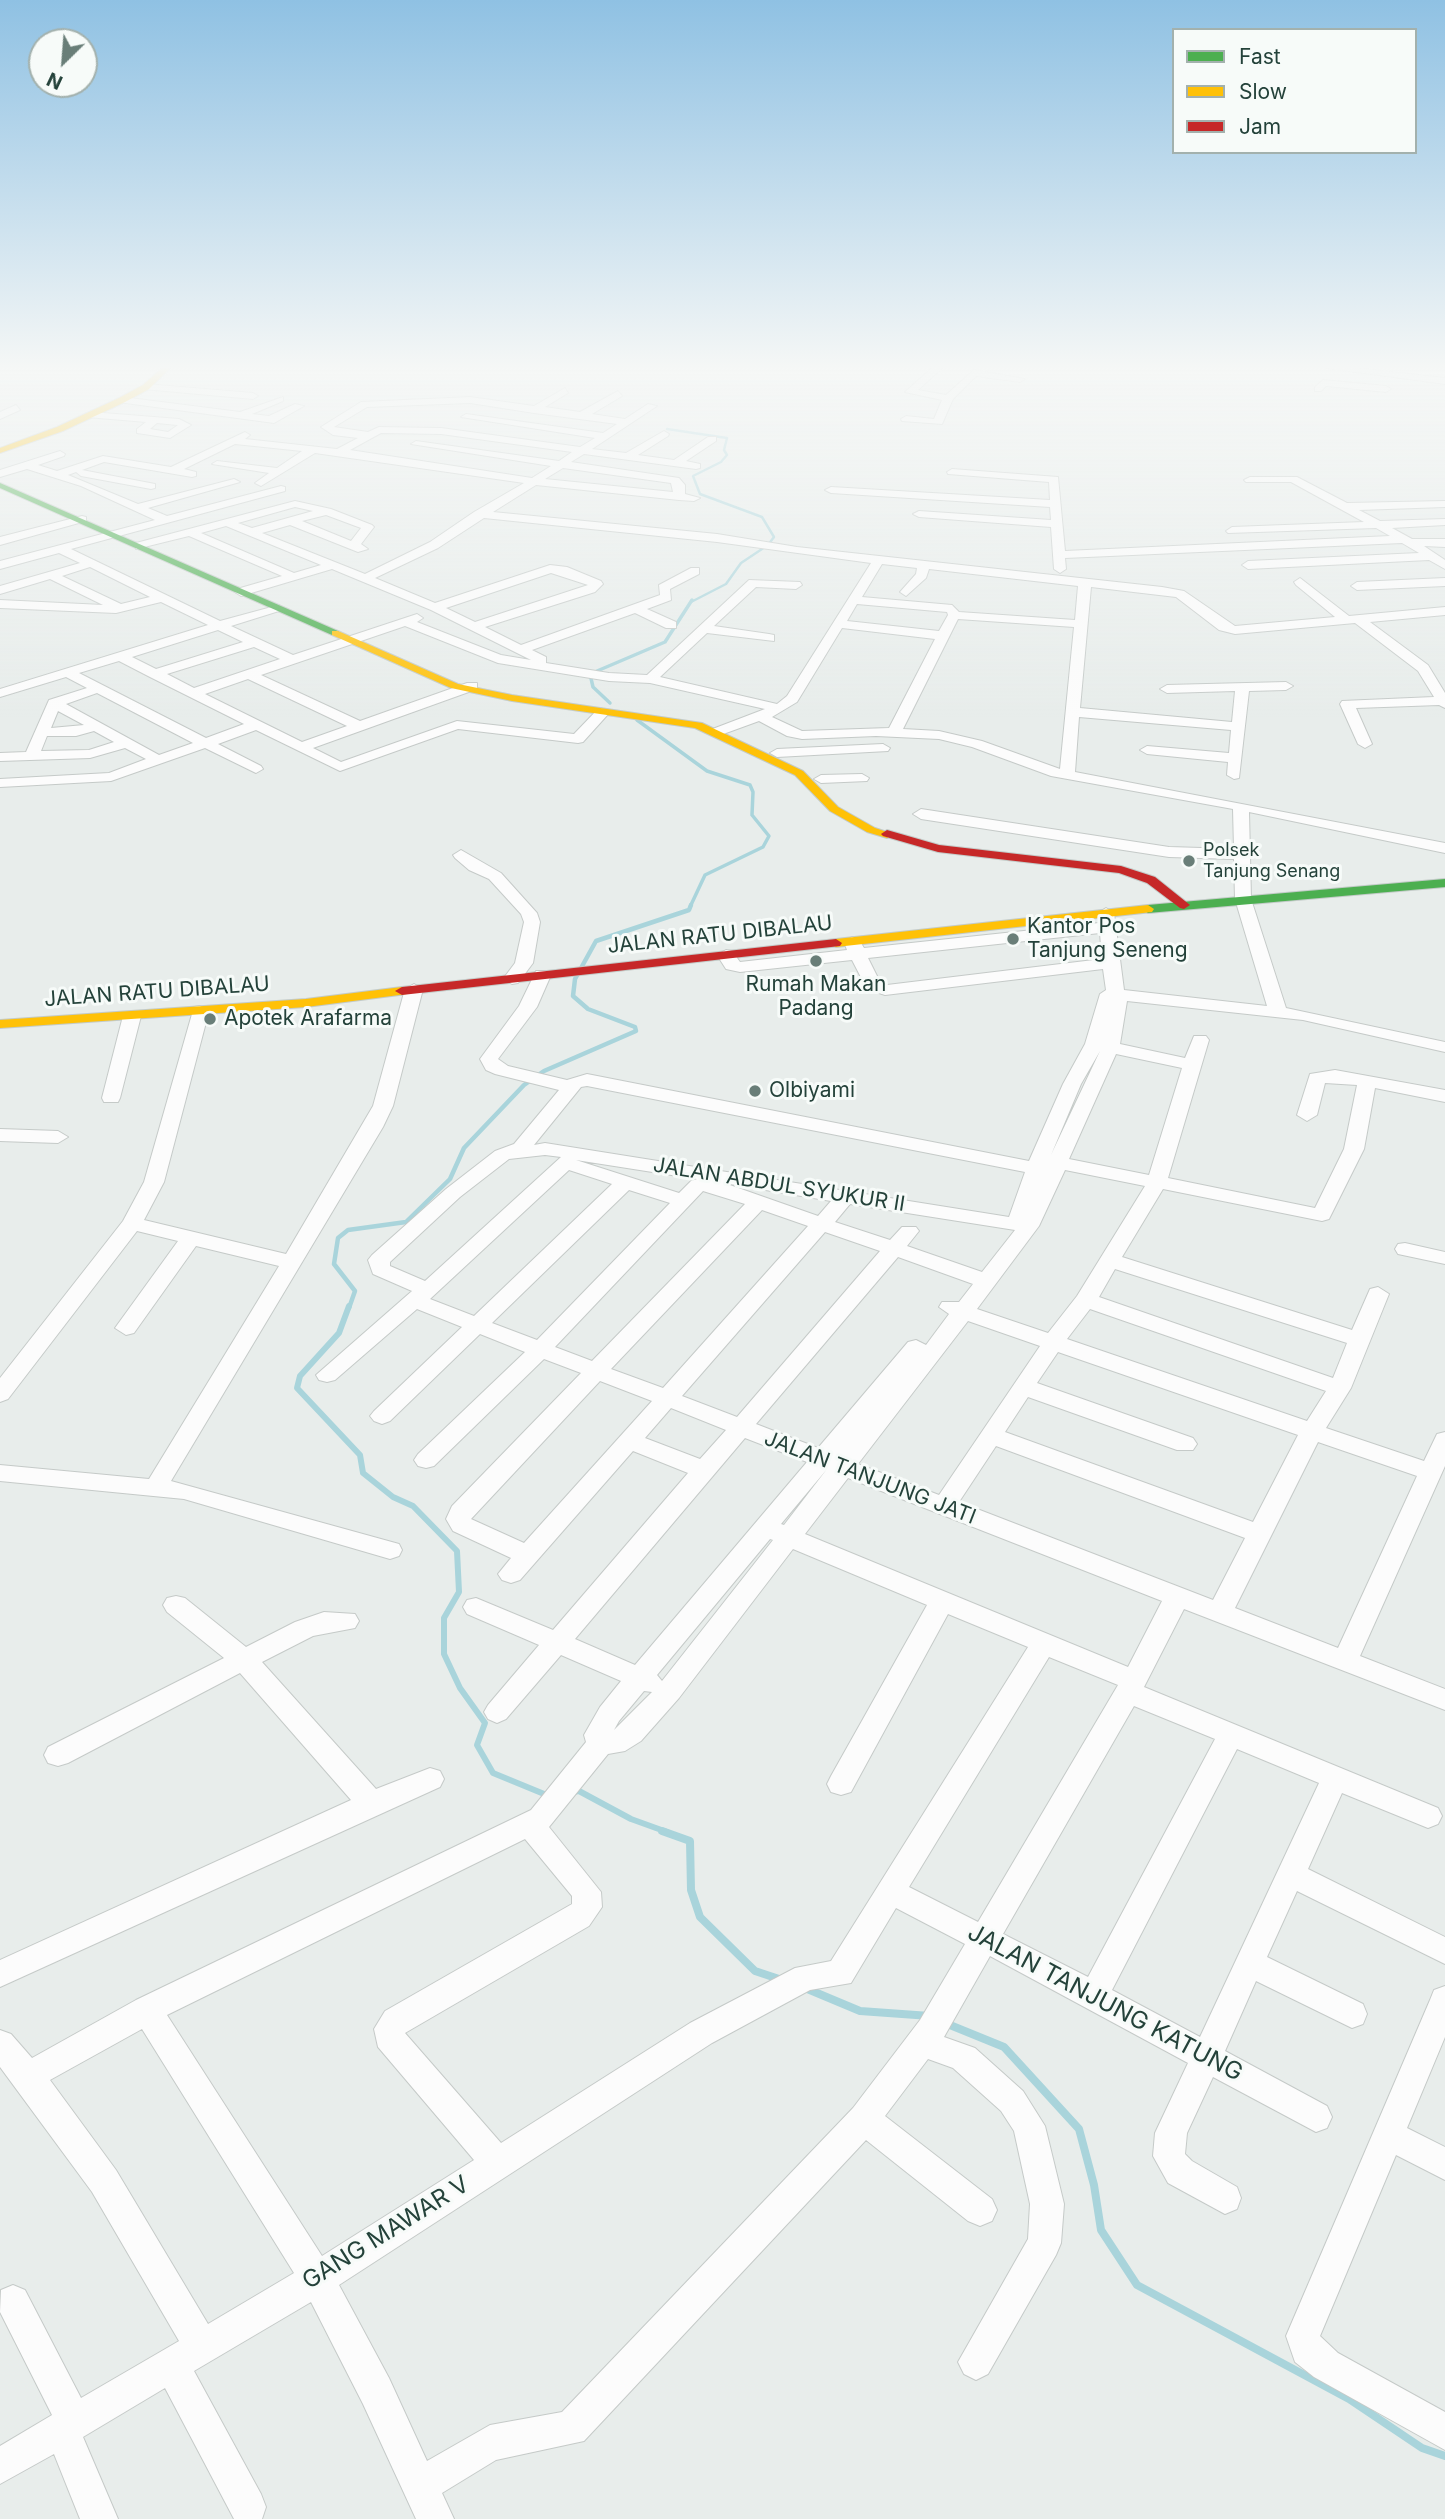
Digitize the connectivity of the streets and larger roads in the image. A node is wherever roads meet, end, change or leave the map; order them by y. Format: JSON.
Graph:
{"nodes":[{"id":1,"x":1,"y":486,"type":"edge"},
{"id":2,"x":92,"y":486,"type":"edge"},
{"id":3,"x":151,"y":486,"type":"edge"},
{"id":4,"x":221,"y":486,"type":"edge"},
{"id":5,"x":525,"y":486,"type":"edge"},
{"id":6,"x":575,"y":486,"type":"edge"},
{"id":7,"x":679,"y":486,"type":"edge"},
{"id":8,"x":1055,"y":486,"type":"edge"},
{"id":9,"x":1305,"y":486,"type":"edge"},
{"id":10,"x":281,"y":489,"type":"dead end"},
{"id":11,"x":831,"y":490,"type":"dead end"},
{"id":12,"x":113,"y":496,"type":"junction"},
{"id":13,"x":679,"y":497,"type":"junction"},
{"id":14,"x":694,"y":498,"type":"dead end"},
{"id":15,"x":1445,"y":504,"type":"edge"},
{"id":16,"x":1056,"y":505,"type":"junction"},
{"id":17,"x":1343,"y":507,"type":"junction"},
{"id":18,"x":139,"y":508,"type":"junction"},
{"id":19,"x":327,"y":511,"type":"junction"},
{"id":20,"x":478,"y":514,"type":"junction"},
{"id":21,"x":919,"y":514,"type":"dead end"},
{"id":22,"x":1291,"y":516,"type":"dead end"},
{"id":23,"x":82,"y":519,"type":"junction"},
{"id":24,"x":165,"y":520,"type":"junction"},
{"id":25,"x":290,"y":521,"type":"junction"},
{"id":26,"x":544,"y":521,"type":"junction"},
{"id":27,"x":226,"y":522,"type":"junction"},
{"id":28,"x":1372,"y":522,"type":"junction"},
{"id":29,"x":1445,"y":522,"type":"edge"},
{"id":30,"x":1056,"y":524,"type":"junction"},
{"id":31,"x":461,"y":526,"type":"junction"},
{"id":32,"x":1307,"y":526,"type":"junction"},
{"id":33,"x":12,"y":528,"type":"dead end"},
{"id":34,"x":307,"y":528,"type":"junction"},
{"id":35,"x":1232,"y":530,"type":"dead end"},
{"id":36,"x":189,"y":532,"type":"junction"},
{"id":37,"x":251,"y":532,"type":"junction"},
{"id":38,"x":24,"y":534,"type":"junction"},
{"id":39,"x":114,"y":534,"type":"junction"},
{"id":40,"x":270,"y":539,"type":"junction"},
{"id":41,"x":0,"y":541,"type":"edge"},
{"id":42,"x":1407,"y":541,"type":"junction"},
{"id":43,"x":1445,"y":543,"type":"edge"},
{"id":44,"x":140,"y":546,"type":"junction"},
{"id":45,"x":61,"y":549,"type":"junction"},
{"id":46,"x":1059,"y":555,"type":"junction"},
{"id":47,"x":1430,"y":556,"type":"junction"},
{"id":48,"x":879,"y":559,"type":"junction"},
{"id":49,"x":92,"y":563,"type":"junction"},
{"id":50,"x":923,"y":564,"type":"junction"},
{"id":51,"x":0,"y":565,"type":"edge"},
{"id":52,"x":333,"y":565,"type":"junction"},
{"id":53,"x":1248,"y":565,"type":"dead end"},
{"id":54,"x":1445,"y":565,"type":"edge"},
{"id":55,"x":1123,"y":570,"type":"junction"},
{"id":56,"x":695,"y":571,"type":"dead end"},
{"id":57,"x":51,"y":575,"type":"junction"},
{"id":58,"x":294,"y":577,"type":"junction"},
{"id":59,"x":366,"y":578,"type":"junction"},
{"id":60,"x":1060,"y":578,"type":"junction"},
{"id":61,"x":1085,"y":581,"type":"junction"},
{"id":62,"x":1300,"y":582,"type":"dead end"},
{"id":63,"x":1445,"y":582,"type":"edge"},
{"id":64,"x":796,"y":585,"type":"dead end"},
{"id":65,"x":1357,"y":586,"type":"dead end"},
{"id":66,"x":3,"y":589,"type":"edge"},
{"id":67,"x":242,"y":592,"type":"junction"},
{"id":68,"x":906,"y":592,"type":"dead end"},
{"id":69,"x":164,"y":597,"type":"junction"},
{"id":70,"x":855,"y":600,"type":"junction"},
{"id":71,"x":0,"y":604,"type":"edge"},
{"id":72,"x":40,"y":606,"type":"junction"},
{"id":73,"x":275,"y":608,"type":"junction"},
{"id":74,"x":438,"y":608,"type":"junction"},
{"id":75,"x":121,"y":609,"type":"junction"},
{"id":76,"x":637,"y":609,"type":"junction"},
{"id":77,"x":1445,"y":611,"type":"edge"},
{"id":78,"x":954,"y":615,"type":"junction"},
{"id":79,"x":1352,"y":620,"type":"junction"},
{"id":80,"x":405,"y":622,"type":"junction"},
{"id":81,"x":840,"y":624,"type":"junction"},
{"id":82,"x":1080,"y":624,"type":"junction"},
{"id":83,"x":221,"y":625,"type":"junction"},
{"id":84,"x":671,"y":625,"type":"dead end"},
{"id":85,"x":473,"y":627,"type":"junction"},
{"id":86,"x":704,"y":629,"type":"junction"},
{"id":87,"x":945,"y":636,"type":"junction"},
{"id":88,"x":769,"y":638,"type":"dead end"},
{"id":89,"x":350,"y":640,"type":"junction"},
{"id":90,"x":256,"y":642,"type":"junction"},
{"id":91,"x":520,"y":650,"type":"junction"},
{"id":92,"x":122,"y":657,"type":"junction"},
{"id":93,"x":292,"y":660,"type":"junction"},
{"id":94,"x":561,"y":670,"type":"junction"},
{"id":95,"x":69,"y":673,"type":"junction"},
{"id":96,"x":155,"y":674,"type":"junction"},
{"id":97,"x":251,"y":675,"type":"junction"},
{"id":98,"x":650,"y":679,"type":"junction"},
{"id":99,"x":458,"y":686,"type":"junction"},
{"id":100,"x":1286,"y":686,"type":"dead end"},
{"id":101,"x":99,"y":688,"type":"junction"},
{"id":102,"x":1242,"y":688,"type":"junction"},
{"id":103,"x":1167,"y":689,"type":"dead end"},
{"id":104,"x":193,"y":693,"type":"junction"},
{"id":105,"x":1,"y":696,"type":"edge"},
{"id":106,"x":1444,"y":702,"type":"edge"},
{"id":107,"x":54,"y":703,"type":"junction"},
{"id":108,"x":779,"y":709,"type":"junction"},
{"id":109,"x":404,"y":710,"type":"junction"},
{"id":110,"x":619,"y":711,"type":"junction"},
{"id":111,"x":1075,"y":712,"type":"junction"},
{"id":112,"x":760,"y":716,"type":"junction"},
{"id":113,"x":256,"y":725,"type":"junction"},
{"id":114,"x":95,"y":726,"type":"junction"},
{"id":115,"x":359,"y":726,"type":"junction"},
{"id":116,"x":1240,"y":727,"type":"junction"},
{"id":117,"x":444,"y":729,"type":"junction"},
{"id":118,"x":720,"y":731,"type":"junction"},
{"id":119,"x":42,"y":732,"type":"junction"},
{"id":120,"x":894,"y":732,"type":"junction"},
{"id":121,"x":125,"y":743,"type":"junction"},
{"id":122,"x":205,"y":743,"type":"junction"},
{"id":123,"x":1365,"y":744,"type":"dead end"},
{"id":124,"x":301,"y":747,"type":"junction"},
{"id":125,"x":883,"y":748,"type":"dead end"},
{"id":126,"x":1147,"y":750,"type":"dead end"},
{"id":127,"x":777,"y":753,"type":"junction"},
{"id":128,"x":0,"y":757,"type":"edge"},
{"id":129,"x":31,"y":757,"type":"junction"},
{"id":130,"x":1236,"y":758,"type":"junction"},
{"id":131,"x":158,"y":760,"type":"junction"},
{"id":132,"x":256,"y":769,"type":"dead end"},
{"id":133,"x":1067,"y":775,"type":"junction"},
{"id":134,"x":1234,"y":775,"type":"dead end"},
{"id":135,"x":862,"y":778,"type":"dead end"},
{"id":136,"x":821,"y":779,"type":"junction"},
{"id":137,"x":0,"y":783,"type":"edge"},
{"id":138,"x":1241,"y":806,"type":"junction"},
{"id":139,"x":921,"y":814,"type":"dead end"},
{"id":140,"x":1445,"y":848,"type":"edge"},
{"id":141,"x":1241,"y":854,"type":"junction"},
{"id":142,"x":461,"y":855,"type":"dead end"},
{"id":143,"x":1171,"y":875,"type":"dead end"},
{"id":144,"x":1445,"y":883,"type":"edge"},
{"id":145,"x":1194,"y":885,"type":"dead end"},
{"id":146,"x":1243,"y":899,"type":"junction"},
{"id":147,"x":1222,"y":901,"type":"junction"},
{"id":148,"x":1184,"y":905,"type":"junction"},
{"id":149,"x":1108,"y":920,"type":"junction"},
{"id":150,"x":854,"y":947,"type":"junction"},
{"id":151,"x":726,"y":955,"type":"joint"},
{"id":152,"x":1111,"y":963,"type":"junction"},
{"id":153,"x":542,"y":975,"type":"junction"},
{"id":154,"x":512,"y":979,"type":"junction"},
{"id":155,"x":414,"y":989,"type":"junction"},
{"id":156,"x":1114,"y":992,"type":"junction"},
{"id":157,"x":200,"y":1012,"type":"junction"},
{"id":158,"x":1278,"y":1012,"type":"junction"},
{"id":159,"x":132,"y":1016,"type":"junction"},
{"id":160,"x":0,"y":1024,"type":"edge"},
{"id":161,"x":1200,"y":1040,"type":"dead end"},
{"id":162,"x":1102,"y":1046,"type":"junction"},
{"id":163,"x":1445,"y":1047,"type":"edge"},
{"id":164,"x":1192,"y":1065,"type":"junction"},
{"id":165,"x":1367,"y":1080,"type":"junction"},
{"id":166,"x":571,"y":1087,"type":"junction"},
{"id":167,"x":1445,"y":1096,"type":"edge"},
{"id":168,"x":111,"y":1098,"type":"dead end"},
{"id":169,"x":1307,"y":1115,"type":"dead end"},
{"id":170,"x":0,"y":1135,"type":"edge"},
{"id":171,"x":58,"y":1137,"type":"dead end"},
{"id":172,"x":524,"y":1151,"type":"junction"},
{"id":173,"x":566,"y":1162,"type":"junction"},
{"id":174,"x":1046,"y":1165,"type":"junction"},
{"id":175,"x":744,"y":1179,"type":"junction"},
{"id":176,"x":627,"y":1181,"type":"junction"},
{"id":177,"x":1157,"y":1182,"type":"junction"},
{"id":178,"x":723,"y":1190,"type":"junction"},
{"id":179,"x":682,"y":1200,"type":"junction"},
{"id":180,"x":758,"y":1202,"type":"junction"},
{"id":181,"x":841,"y":1202,"type":"dead end"},
{"id":182,"x":132,"y":1223,"type":"junction"},
{"id":183,"x":821,"y":1225,"type":"junction"},
{"id":184,"x":1023,"y":1225,"type":"junction"},
{"id":185,"x":909,"y":1231,"type":"dead end"},
{"id":186,"x":192,"y":1237,"type":"junction"},
{"id":187,"x":1405,"y":1249,"type":"dead end"},
{"id":188,"x":893,"y":1251,"type":"junction"},
{"id":189,"x":1445,"y":1258,"type":"edge"},
{"id":190,"x":1112,"y":1261,"type":"junction"},
{"id":191,"x":294,"y":1262,"type":"junction"},
{"id":192,"x":979,"y":1278,"type":"junction"},
{"id":193,"x":420,"y":1294,"type":"junction"},
{"id":194,"x":1378,"y":1294,"type":"dead end"},
{"id":195,"x":1086,"y":1300,"type":"junction"},
{"id":196,"x":956,"y":1309,"type":"junction"},
{"id":197,"x":476,"y":1325,"type":"junction"},
{"id":198,"x":126,"y":1328,"type":"dead end"},
{"id":199,"x":1360,"y":1340,"type":"junction"},
{"id":200,"x":1054,"y":1341,"type":"junction"},
{"id":201,"x":541,"y":1349,"type":"junction"},
{"id":202,"x":600,"y":1371,"type":"junction"},
{"id":203,"x":327,"y":1375,"type":"dead end"},
{"id":204,"x":1024,"y":1387,"type":"junction"},
{"id":205,"x":1340,"y":1388,"type":"junction"},
{"id":206,"x":0,"y":1394,"type":"edge"},
{"id":207,"x":668,"y":1398,"type":"junction"},
{"id":208,"x":382,"y":1416,"type":"dead end"},
{"id":209,"x":742,"y":1429,"type":"junction"},
{"id":210,"x":1312,"y":1431,"type":"junction"},
{"id":211,"x":992,"y":1435,"type":"junction"},
{"id":212,"x":630,"y":1440,"type":"junction"},
{"id":213,"x":1445,"y":1440,"type":"edge"},
{"id":214,"x":1185,"y":1444,"type":"dead end"},
{"id":215,"x":426,"y":1460,"type":"dead end"},
{"id":216,"x":831,"y":1464,"type":"junction"},
{"id":217,"x":704,"y":1470,"type":"junction"},
{"id":218,"x":1430,"y":1472,"type":"junction"},
{"id":219,"x":0,"y":1473,"type":"edge"},
{"id":220,"x":156,"y":1487,"type":"junction"},
{"id":221,"x":944,"y":1506,"type":"junction"},
{"id":222,"x":777,"y":1532,"type":"junction"},
{"id":223,"x":1260,"y":1534,"type":"junction"},
{"id":224,"x":390,"y":1549,"type":"dead end"},
{"id":225,"x":528,"y":1555,"type":"junction"},
{"id":226,"x":512,"y":1574,"type":"dead end"},
{"id":227,"x":1178,"y":1595,"type":"junction"},
{"id":228,"x":942,"y":1602,"type":"junction"},
{"id":229,"x":176,"y":1605,"type":"dead end"},
{"id":230,"x":476,"y":1607,"type":"dead end"},
{"id":231,"x":1220,"y":1612,"type":"junction"},
{"id":232,"x":346,"y":1621,"type":"dead end"},
{"id":233,"x":556,"y":1643,"type":"junction"},
{"id":234,"x":1043,"y":1645,"type":"junction"},
{"id":235,"x":244,"y":1660,"type":"junction"},
{"id":236,"x":1345,"y":1660,"type":"junction"},
{"id":237,"x":640,"y":1679,"type":"junction"},
{"id":238,"x":1131,"y":1686,"type":"junction"},
{"id":239,"x":670,"y":1691,"type":"junction"},
{"id":240,"x":1445,"y":1700,"type":"edge"},
{"id":241,"x":498,"y":1712,"type":"dead end"},
{"id":242,"x":1231,"y":1734,"type":"junction"},
{"id":243,"x":600,"y":1744,"type":"junction"},
{"id":244,"x":58,"y":1755,"type":"dead end"},
{"id":245,"x":1335,"y":1778,"type":"junction"},
{"id":246,"x":430,"y":1779,"type":"dead end"},
{"id":247,"x":841,"y":1784,"type":"dead end"},
{"id":248,"x":371,"y":1802,"type":"junction"},
{"id":249,"x":1428,"y":1816,"type":"dead end"},
{"id":250,"x":529,"y":1824,"type":"junction"},
{"id":251,"x":1291,"y":1874,"type":"junction"},
{"id":252,"x":892,"y":1892,"type":"junction"},
{"id":253,"x":985,"y":1938,"type":"junction"},
{"id":254,"x":1445,"y":1951,"type":"edge"},
{"id":255,"x":1249,"y":1963,"type":"junction"},
{"id":256,"x":0,"y":1973,"type":"edge"},
{"id":257,"x":1094,"y":1995,"type":"junction"},
{"id":258,"x":1445,"y":2000,"type":"edge"},
{"id":259,"x":147,"y":2010,"type":"junction"},
{"id":260,"x":1352,"y":2014,"type":"dead end"},
{"id":261,"x":932,"y":2027,"type":"junction"},
{"id":262,"x":1,"y":2048,"type":"edge"},
{"id":263,"x":1205,"y":2057,"type":"junction"},
{"id":264,"x":28,"y":2076,"type":"junction"},
{"id":265,"x":1316,"y":2117,"type":"dead end"},
{"id":266,"x":864,"y":2119,"type":"junction"},
{"id":267,"x":1387,"y":2134,"type":"junction"},
{"id":268,"x":497,"y":2163,"type":"junction"},
{"id":269,"x":1445,"y":2164,"type":"edge"},
{"id":270,"x":1225,"y":2198,"type":"dead end"},
{"id":271,"x":980,"y":2210,"type":"dead end"},
{"id":272,"x":317,"y":2278,"type":"junction"},
{"id":273,"x":13,"y":2302,"type":"dead end"},
{"id":274,"x":201,"y":2345,"type":"junction"},
{"id":275,"x":976,"y":2362,"type":"dead end"},
{"id":276,"x":171,"y":2363,"type":"junction"},
{"id":277,"x":68,"y":2426,"type":"junction"},
{"id":278,"x":1445,"y":2432,"type":"edge"},
{"id":279,"x":0,"y":2466,"type":"edge"},
{"id":280,"x":420,"y":2486,"type":"junction"},
{"id":281,"x":248,"y":2507,"type":"dead end"},
{"id":282,"x":99,"y":2519,"type":"edge"},
{"id":283,"x":435,"y":2519,"type":"edge"}],
"edges":[{"from":1,"to":23,"type":"street"},
{"from":2,"to":12,"type":"street"},
{"from":3,"to":12,"type":"street"},
{"from":4,"to":18,"type":"street"},
{"from":5,"to":20,"type":"street"},
{"from":6,"to":13,"type":"street"},
{"from":7,"to":13,"type":"street"},
{"from":8,"to":16,"type":"street"},
{"from":9,"to":17,"type":"street"},
{"from":10,"to":24,"type":"street"},
{"from":11,"to":16,"type":"street"},
{"from":12,"to":18,"type":"street"},
{"from":13,"to":14,"type":"street"},
{"from":15,"to":17,"type":"street"},
{"from":16,"to":30,"type":"street"},
{"from":17,"to":28,"type":"street"},
{"from":18,"to":24,"type":"street"},
{"from":19,"to":25,"type":"street"},
{"from":19,"to":27,"type":"street"},
{"from":19,"to":34,"type":"street"},
{"from":20,"to":26,"type":"street"},
{"from":20,"to":31,"type":"street"},
{"from":21,"to":30,"type":"street"},
{"from":22,"to":32,"type":"street"},
{"from":23,"to":38,"type":"street"},
{"from":23,"to":39,"type":"street"},
{"from":24,"to":39,"type":"street"},
{"from":25,"to":34,"type":"street"},
{"from":25,"to":37,"type":"street"},
{"from":26,"to":31,"type":"street"},
{"from":26,"to":48,"type":"street"},
{"from":27,"to":36,"type":"street"},
{"from":27,"to":37,"type":"street"},
{"from":28,"to":29,"type":"street"},
{"from":28,"to":32,"type":"street"},
{"from":28,"to":42,"type":"street"},
{"from":30,"to":46,"type":"street"},
{"from":31,"to":59,"type":"street"},
{"from":32,"to":35,"type":"street"},
{"from":33,"to":38,"type":"street"},
{"from":34,"to":40,"type":"street"},
{"from":36,"to":44,"type":"street"},
{"from":36,"to":58,"type":"street"},
{"from":37,"to":40,"type":"street"},
{"from":38,"to":41,"type":"street"},
{"from":39,"to":44,"type":"street"},
{"from":39,"to":45,"type":"street"},
{"from":40,"to":52,"type":"street"},
{"from":42,"to":43,"type":"street"},
{"from":42,"to":47,"type":"street"},
{"from":42,"to":55,"type":"street"},
{"from":44,"to":67,"type":"street"},
{"from":45,"to":49,"type":"street"},
{"from":45,"to":51,"type":"street"},
{"from":46,"to":55,"type":"street"},
{"from":46,"to":60,"type":"street"},
{"from":47,"to":53,"type":"street"},
{"from":47,"to":54,"type":"street"},
{"from":48,"to":50,"type":"street"},
{"from":48,"to":70,"type":"street"},
{"from":49,"to":57,"type":"street"},
{"from":49,"to":69,"type":"street"},
{"from":50,"to":60,"type":"street"},
{"from":50,"to":68,"type":"street"},
{"from":52,"to":58,"type":"street"},
{"from":52,"to":59,"type":"street"},
{"from":55,"to":61,"type":"street"},
{"from":55,"to":79,"type":"street"},
{"from":56,"to":76,"type":"street"},
{"from":57,"to":66,"type":"street"},
{"from":57,"to":75,"type":"street"},
{"from":58,"to":67,"type":"street"},
{"from":59,"to":74,"type":"street"},
{"from":60,"to":61,"type":"street"},
{"from":61,"to":82,"type":"street"},
{"from":62,"to":79,"type":"street"},
{"from":63,"to":65,"type":"street"},
{"from":64,"to":86,"type":"street"},
{"from":66,"to":72,"type":"street"},
{"from":67,"to":73,"type":"street"},
{"from":69,"to":75,"type":"street"},
{"from":69,"to":83,"type":"street"},
{"from":70,"to":78,"type":"street"},
{"from":70,"to":81,"type":"street"},
{"from":71,"to":72,"type":"street"},
{"from":72,"to":75,"type":"street"},
{"from":73,"to":83,"type":"street"},
{"from":73,"to":89,"type":"street"},
{"from":74,"to":80,"type":"street"},
{"from":74,"to":85,"type":"street"},
{"from":74,"to":85,"type":"street"},
{"from":76,"to":84,"type":"street"},
{"from":76,"to":91,"type":"street"},
{"from":77,"to":79,"type":"street"},
{"from":78,"to":82,"type":"street"},
{"from":78,"to":87,"type":"street"},
{"from":79,"to":106,"type":"street"},
{"from":80,"to":89,"type":"street"},
{"from":80,"to":94,"type":"street"},
{"from":81,"to":87,"type":"street"},
{"from":81,"to":108,"type":"street"},
{"from":82,"to":111,"type":"street"},
{"from":83,"to":90,"type":"street"},
{"from":83,"to":92,"type":"street"},
{"from":85,"to":91,"type":"street"},
{"from":86,"to":88,"type":"street"},
{"from":86,"to":98,"type":"street"},
{"from":87,"to":120,"type":"street"},
{"from":89,"to":93,"type":"street"},
{"from":89,"to":99,"type":"street"},
{"from":90,"to":93,"type":"street"},
{"from":90,"to":96,"type":"street"},
{"from":91,"to":94,"type":"street"},
{"from":92,"to":95,"type":"street"},
{"from":92,"to":96,"type":"street"},
{"from":93,"to":97,"type":"street"},
{"from":94,"to":98,"type":"street"},
{"from":95,"to":101,"type":"street"},
{"from":95,"to":105,"type":"street"},
{"from":96,"to":104,"type":"street"},
{"from":97,"to":104,"type":"street"},
{"from":97,"to":115,"type":"street"},
{"from":98,"to":108,"type":"street"},
{"from":99,"to":109,"type":"street"},
{"from":99,"to":110,"type":"street"},
{"from":100,"to":102,"type":"street"},
{"from":101,"to":107,"type":"street"},
{"from":101,"to":122,"type":"street"},
{"from":102,"to":103,"type":"street"},
{"from":102,"to":116,"type":"street"},
{"from":104,"to":113,"type":"street"},
{"from":106,"to":123,"type":"street"},
{"from":107,"to":114,"type":"street"},
{"from":107,"to":119,"type":"street"},
{"from":108,"to":112,"type":"street"},
{"from":109,"to":115,"type":"street"},
{"from":109,"to":117,"type":"street"},
{"from":110,"to":117,"type":"street"},
{"from":110,"to":118,"type":"street"},
{"from":111,"to":116,"type":"street"},
{"from":111,"to":133,"type":"street"},
{"from":112,"to":118,"type":"street"},
{"from":112,"to":120,"type":"street"},
{"from":113,"to":122,"type":"street"},
{"from":113,"to":124,"type":"street"},
{"from":114,"to":119,"type":"street"},
{"from":114,"to":121,"type":"street"},
{"from":115,"to":124,"type":"street"},
{"from":116,"to":130,"type":"street"},
{"from":117,"to":124,"type":"street"},
{"from":118,"to":127,"type":"street"},
{"from":118,"to":148,"type":"street"},
{"from":119,"to":129,"type":"street"},
{"from":120,"to":133,"type":"street"},
{"from":121,"to":129,"type":"street"},
{"from":121,"to":131,"type":"street"},
{"from":122,"to":131,"type":"street"},
{"from":122,"to":132,"type":"street"},
{"from":125,"to":127,"type":"street"},
{"from":126,"to":130,"type":"street"},
{"from":127,"to":136,"type":"street"},
{"from":128,"to":129,"type":"street"},
{"from":130,"to":134,"type":"street"},
{"from":131,"to":137,"type":"street"},
{"from":133,"to":138,"type":"street"},
{"from":135,"to":136,"type":"street"},
{"from":136,"to":143,"type":"street"},
{"from":138,"to":140,"type":"street"},
{"from":138,"to":141,"type":"street"},
{"from":139,"to":141,"type":"street"},
{"from":141,"to":146,"type":"street"},
{"from":142,"to":154,"type":"street"},
{"from":144,"to":146,"type":"street"},
{"from":145,"to":147,"type":"street"},
{"from":146,"to":147,"type":"street"},
{"from":146,"to":158,"type":"street"},
{"from":147,"to":148,"type":"street"},
{"from":148,"to":149,"type":"street"},
{"from":149,"to":150,"type":"street"},
{"from":149,"to":152,"type":"street"},
{"from":150,"to":151,"type":"street"},
{"from":150,"to":152,"type":"street"},
{"from":151,"to":153,"type":"street","name":"JALAN RATU DIBALAU"},
{"from":152,"to":156,"type":"street"},
{"from":153,"to":154,"type":"street","name":"JALAN RATU DIBALAU"},
{"from":153,"to":166,"type":"street"},
{"from":154,"to":155,"type":"street","name":"JALAN RATU DIBALAU"},
{"from":155,"to":157,"type":"street","name":"JALAN RATU DIBALAU"},
{"from":155,"to":191,"type":"street"},
{"from":156,"to":158,"type":"street"},
{"from":156,"to":162,"type":"street"},
{"from":157,"to":159,"type":"street","name":"JALAN RATU DIBALAU"},
{"from":157,"to":182,"type":"street"},
{"from":158,"to":163,"type":"street"},
{"from":159,"to":160,"type":"street","name":"JALAN RATU DIBALAU"},
{"from":159,"to":168,"type":"street"},
{"from":161,"to":164,"type":"street"},
{"from":162,"to":164,"type":"street"},
{"from":162,"to":174,"type":"street"},
{"from":164,"to":177,"type":"street"},
{"from":165,"to":167,"type":"street"},
{"from":165,"to":169,"type":"street"},
{"from":165,"to":177,"type":"street"},
{"from":166,"to":172,"type":"street"},
{"from":166,"to":174,"type":"street"},
{"from":170,"to":171,"type":"street"},
{"from":172,"to":173,"type":"street"},
{"from":172,"to":175,"type":"street","name":"JALAN ABDUL SYUKUR II"},
{"from":172,"to":193,"type":"street","name":"JALAN TANJUNG JATI"},
{"from":173,"to":176,"type":"street"},
{"from":173,"to":193,"type":"street"},
{"from":174,"to":177,"type":"street"},
{"from":174,"to":184,"type":"street"},
{"from":175,"to":178,"type":"street"},
{"from":175,"to":184,"type":"street","name":"JALAN ABDUL SYUKUR II"},
{"from":176,"to":179,"type":"street"},
{"from":176,"to":197,"type":"street"},
{"from":177,"to":190,"type":"street"},
{"from":178,"to":179,"type":"street"},
{"from":178,"to":180,"type":"street"},
{"from":179,"to":201,"type":"street"},
{"from":180,"to":183,"type":"street"},
{"from":180,"to":202,"type":"street"},
{"from":181,"to":183,"type":"street"},
{"from":182,"to":186,"type":"street"},
{"from":182,"to":206,"type":"street"},
{"from":183,"to":188,"type":"street"},
{"from":183,"to":207,"type":"street"},
{"from":184,"to":192,"type":"street"},
{"from":185,"to":188,"type":"street"},
{"from":186,"to":191,"type":"street"},
{"from":186,"to":198,"type":"street"},
{"from":187,"to":189,"type":"street"},
{"from":188,"to":192,"type":"street"},
{"from":188,"to":209,"type":"street"},
{"from":190,"to":195,"type":"street"},
{"from":190,"to":199,"type":"street"},
{"from":191,"to":220,"type":"street"},
{"from":192,"to":196,"type":"street"},
{"from":193,"to":197,"type":"street","name":"JALAN TANJUNG JATI"},
{"from":193,"to":203,"type":"street"},
{"from":194,"to":199,"type":"street"},
{"from":195,"to":200,"type":"street"},
{"from":195,"to":205,"type":"street"},
{"from":196,"to":200,"type":"street"},
{"from":196,"to":216,"type":"street"},
{"from":197,"to":201,"type":"street","name":"JALAN TANJUNG JATI"},
{"from":197,"to":208,"type":"street"},
{"from":199,"to":205,"type":"street"},
{"from":200,"to":204,"type":"street"},
{"from":200,"to":210,"type":"street"},
{"from":201,"to":202,"type":"street","name":"JALAN TANJUNG JATI"},
{"from":201,"to":215,"type":"street"},
{"from":202,"to":207,"type":"street","name":"JALAN TANJUNG JATI"},
{"from":202,"to":225,"type":"street"},
{"from":204,"to":211,"type":"street"},
{"from":204,"to":214,"type":"street"},
{"from":205,"to":210,"type":"street"},
{"from":207,"to":209,"type":"street","name":"JALAN TANJUNG JATI"},
{"from":207,"to":212,"type":"street"},
{"from":209,"to":216,"type":"street","name":"JALAN TANJUNG JATI"},
{"from":209,"to":217,"type":"street"},
{"from":210,"to":218,"type":"street"},
{"from":210,"to":223,"type":"street"},
{"from":211,"to":221,"type":"street"},
{"from":211,"to":223,"type":"street"},
{"from":212,"to":217,"type":"street"},
{"from":212,"to":225,"type":"street"},
{"from":213,"to":218,"type":"street"},
{"from":216,"to":221,"type":"street","name":"JALAN TANJUNG JATI"},
{"from":216,"to":222,"type":"street"},
{"from":217,"to":233,"type":"street"},
{"from":218,"to":236,"type":"street"},
{"from":219,"to":220,"type":"street"},
{"from":220,"to":224,"type":"street"},
{"from":221,"to":227,"type":"street","name":"JALAN TANJUNG JATI"},
{"from":222,"to":228,"type":"street"},
{"from":222,"to":237,"type":"street"},
{"from":222,"to":239,"type":"street"},
{"from":223,"to":231,"type":"street"},
{"from":225,"to":226,"type":"street"},
{"from":227,"to":231,"type":"street","name":"JALAN TANJUNG JATI"},
{"from":227,"to":238,"type":"street"},
{"from":228,"to":234,"type":"street"},
{"from":228,"to":247,"type":"street"},
{"from":229,"to":235,"type":"street"},
{"from":230,"to":233,"type":"street"},
{"from":231,"to":236,"type":"street","name":"JALAN TANJUNG JATI"},
{"from":232,"to":235,"type":"street"},
{"from":233,"to":237,"type":"street"},
{"from":233,"to":241,"type":"street"},
{"from":234,"to":238,"type":"street"},
{"from":234,"to":252,"type":"street"},
{"from":235,"to":244,"type":"street"},
{"from":235,"to":248,"type":"street"},
{"from":236,"to":240,"type":"street","name":"JALAN TANJUNG JATI"},
{"from":237,"to":239,"type":"street"},
{"from":237,"to":243,"type":"street"},
{"from":238,"to":242,"type":"street"},
{"from":238,"to":253,"type":"street"},
{"from":239,"to":243,"type":"street"},
{"from":242,"to":245,"type":"street"},
{"from":242,"to":257,"type":"street"},
{"from":243,"to":250,"type":"street"},
{"from":245,"to":249,"type":"street"},
{"from":245,"to":251,"type":"street"},
{"from":246,"to":248,"type":"street"},
{"from":248,"to":256,"type":"street"},
{"from":250,"to":259,"type":"street"},
{"from":250,"to":268,"type":"street"},
{"from":251,"to":254,"type":"street"},
{"from":251,"to":255,"type":"street"},
{"from":252,"to":253,"type":"street","name":"JALAN TANJUNG KATUNG"},
{"from":252,"to":268,"type":"street","name":"GANG MAWAR V"},
{"from":253,"to":257,"type":"street","name":"JALAN TANJUNG KATUNG"},
{"from":253,"to":261,"type":"street"},
{"from":255,"to":260,"type":"street"},
{"from":255,"to":263,"type":"street"},
{"from":257,"to":263,"type":"street","name":"JALAN TANJUNG KATUNG"},
{"from":258,"to":267,"type":"street"},
{"from":259,"to":264,"type":"street"},
{"from":259,"to":272,"type":"street"},
{"from":261,"to":266,"type":"street"},
{"from":261,"to":275,"type":"street"},
{"from":262,"to":264,"type":"street"},
{"from":263,"to":265,"type":"street","name":"JALAN TANJUNG KATUNG"},
{"from":263,"to":270,"type":"street"},
{"from":264,"to":274,"type":"street"},
{"from":266,"to":271,"type":"street"},
{"from":266,"to":280,"type":"street"},
{"from":267,"to":269,"type":"street"},
{"from":267,"to":278,"type":"street"},
{"from":268,"to":272,"type":"street","name":"GANG MAWAR V"},
{"from":272,"to":274,"type":"street","name":"GANG MAWAR V"},
{"from":272,"to":280,"type":"street"},
{"from":273,"to":277,"type":"street"},
{"from":274,"to":276,"type":"street","name":"GANG MAWAR V"},
{"from":276,"to":277,"type":"street","name":"GANG MAWAR V"},
{"from":276,"to":281,"type":"street"},
{"from":277,"to":279,"type":"street","name":"GANG MAWAR V"},
{"from":277,"to":282,"type":"street"},
{"from":280,"to":283,"type":"street"}]}
